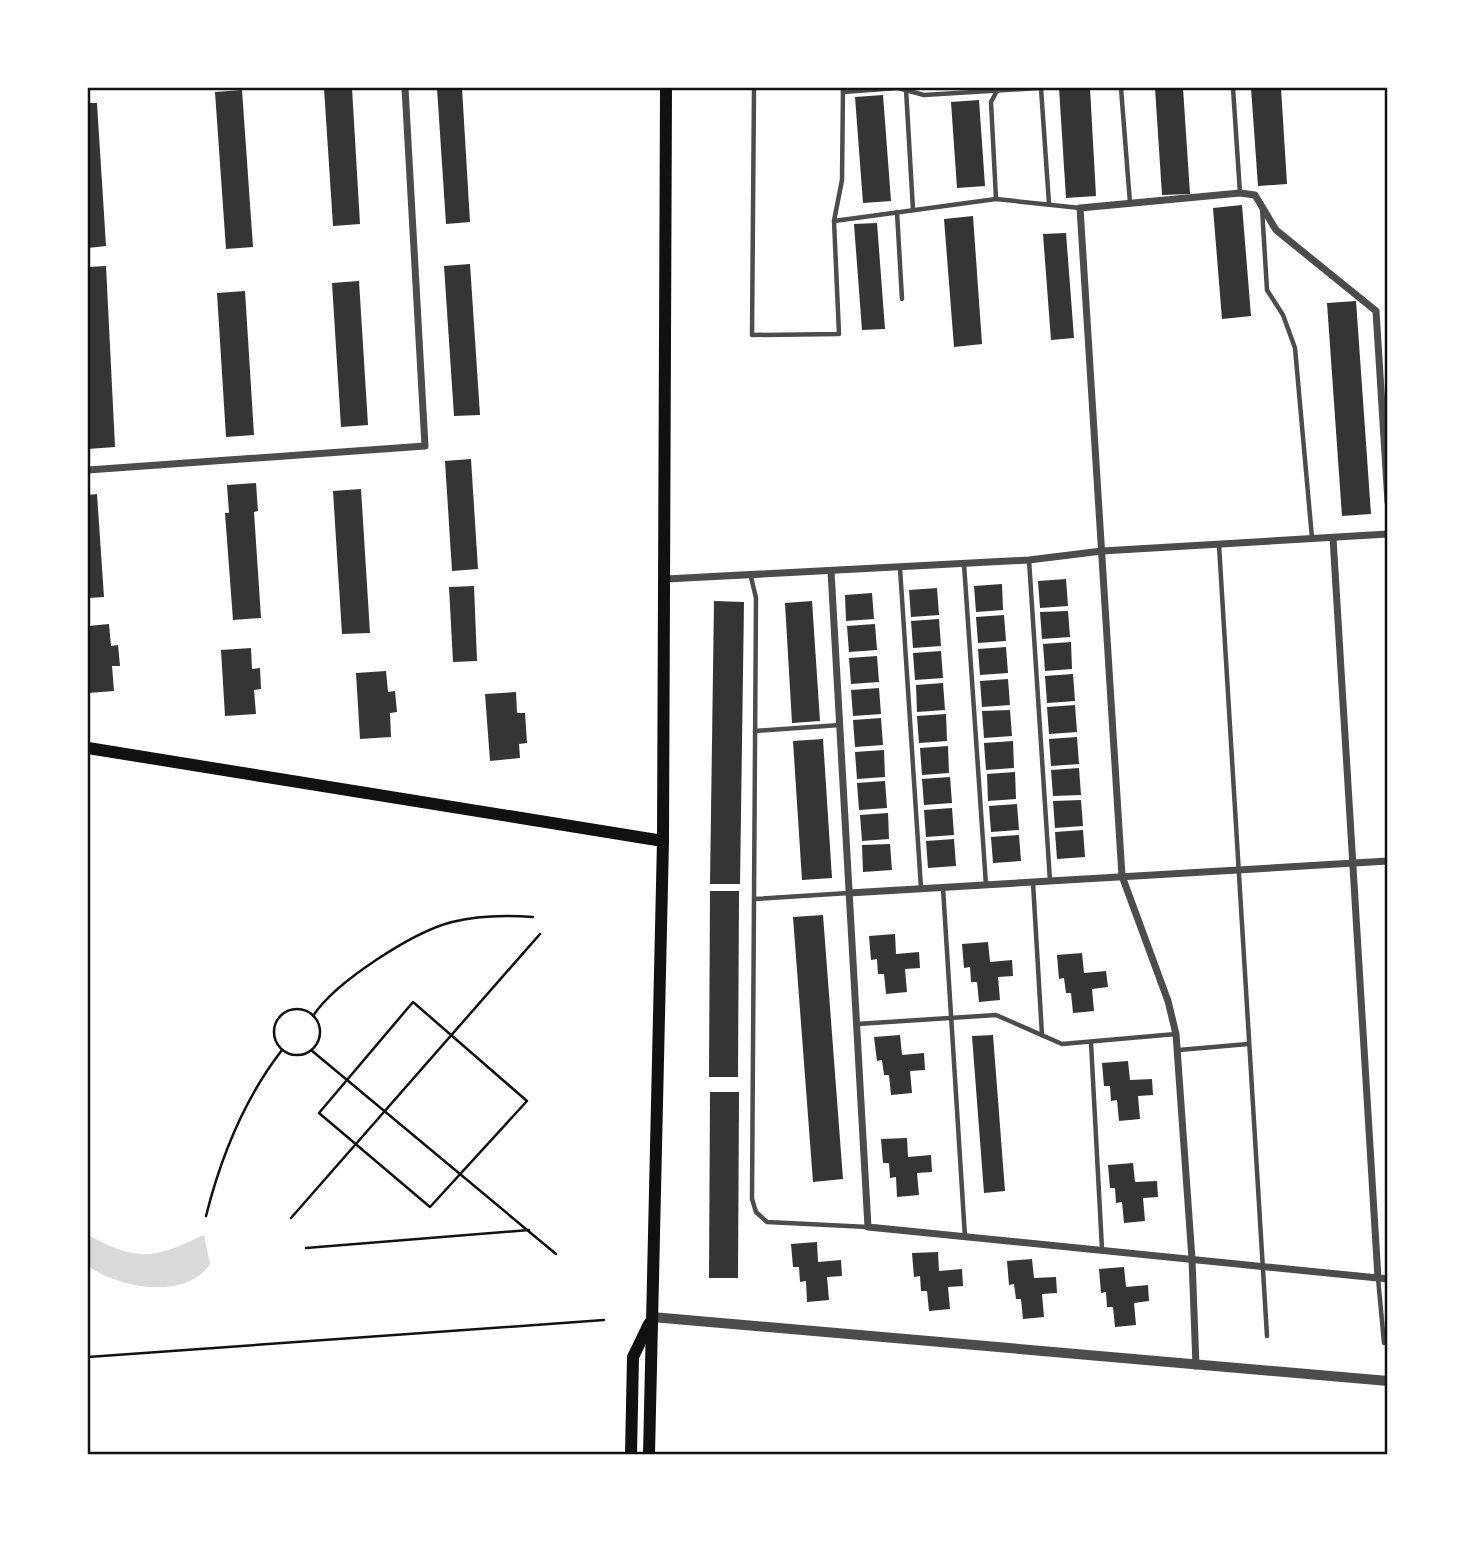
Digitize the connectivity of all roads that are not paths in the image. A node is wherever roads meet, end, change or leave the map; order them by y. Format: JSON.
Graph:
{"nodes":[{"id":1,"x":405,"y":88,"type":"edge"},
{"id":2,"x":666,"y":88,"type":"edge"},
{"id":3,"x":754,"y":88,"type":"edge"},
{"id":4,"x":1040,"y":88,"type":"edge"},
{"id":5,"x":1121,"y":88,"type":"edge"},
{"id":6,"x":1233,"y":88,"type":"edge"},
{"id":7,"x":906,"y":89,"type":"edge"},
{"id":8,"x":998,"y":89,"type":"edge"},
{"id":9,"x":843,"y":90,"type":"edge"},
{"id":10,"x":1240,"y":193,"type":"junction"},
{"id":11,"x":996,"y":199,"type":"junction"},
{"id":12,"x":1130,"y":203,"type":"junction"},
{"id":13,"x":1261,"y":203,"type":"junction"},
{"id":14,"x":1049,"y":204,"type":"junction"},
{"id":15,"x":1080,"y":208,"type":"junction"},
{"id":16,"x":913,"y":210,"type":"junction"},
{"id":17,"x":897,"y":212,"type":"junction"},
{"id":18,"x":834,"y":221,"type":"junction"},
{"id":19,"x":902,"y":299,"type":"dead end"},
{"id":20,"x":88,"y":470,"type":"edge"},
{"id":21,"x":1388,"y":502,"type":"edge"},
{"id":22,"x":1388,"y":534,"type":"edge"},
{"id":23,"x":1333,"y":538,"type":"junction"},
{"id":24,"x":1312,"y":539,"type":"junction"},
{"id":25,"x":1219,"y":545,"type":"junction"},
{"id":26,"x":1102,"y":551,"type":"junction"},
{"id":27,"x":1029,"y":560,"type":"junction"},
{"id":28,"x":964,"y":564,"type":"junction"},
{"id":29,"x":900,"y":568,"type":"junction"},
{"id":30,"x":831,"y":571,"type":"junction"},
{"id":31,"x":751,"y":577,"type":"junction"},
{"id":32,"x":666,"y":579,"type":"junction"},
{"id":33,"x":840,"y":725,"type":"junction"},
{"id":34,"x":755,"y":731,"type":"junction"},
{"id":35,"x":88,"y":747,"type":"edge"},
{"id":36,"x":663,"y":841,"type":"junction"},
{"id":37,"x":1388,"y":860,"type":"edge"},
{"id":38,"x":1354,"y":863,"type":"junction"},
{"id":39,"x":1237,"y":869,"type":"junction"},
{"id":40,"x":1122,"y":876,"type":"junction"},
{"id":41,"x":1050,"y":881,"type":"junction"},
{"id":42,"x":1033,"y":882,"type":"junction"},
{"id":43,"x":986,"y":885,"type":"junction"},
{"id":44,"x":943,"y":887,"type":"junction"},
{"id":45,"x":922,"y":888,"type":"junction"},
{"id":46,"x":849,"y":892,"type":"junction"},
{"id":47,"x":755,"y":900,"type":"junction"},
{"id":48,"x":952,"y":1018,"type":"junction"},
{"id":49,"x":856,"y":1024,"type":"junction"},
{"id":50,"x":1177,"y":1034,"type":"junction"},
{"id":51,"x":1042,"y":1035,"type":"junction"},
{"id":52,"x":1091,"y":1043,"type":"junction"},
{"id":53,"x":1248,"y":1044,"type":"junction"},
{"id":54,"x":1179,"y":1050,"type":"junction"},
{"id":55,"x":868,"y":1227,"type":"junction"},
{"id":56,"x":965,"y":1237,"type":"junction"},
{"id":57,"x":1101,"y":1249,"type":"junction"},
{"id":58,"x":1192,"y":1259,"type":"junction"},
{"id":59,"x":1263,"y":1267,"type":"junction"},
{"id":60,"x":1378,"y":1278,"type":"junction"},
{"id":61,"x":1388,"y":1279,"type":"edge"},
{"id":62,"x":652,"y":1317,"type":"junction"},
{"id":63,"x":1267,"y":1336,"type":"dead end"},
{"id":64,"x":1384,"y":1343,"type":"dead end"},
{"id":65,"x":1196,"y":1366,"type":"junction"},
{"id":66,"x":1388,"y":1381,"type":"edge"},
{"id":67,"x":631,"y":1454,"type":"edge"},
{"id":68,"x":649,"y":1454,"type":"edge"}],
"edges":[{"from":1,"to":20,"type":"street"},
{"from":2,"to":32,"type":"main road"},
{"from":3,"to":18,"type":"lane"},
{"from":4,"to":8,"type":"lane"},
{"from":4,"to":14,"type":"lane"},
{"from":5,"to":12,"type":"lane"},
{"from":6,"to":10,"type":"lane"},
{"from":7,"to":8,"type":"lane"},
{"from":7,"to":9,"type":"lane"},
{"from":7,"to":16,"type":"lane"},
{"from":8,"to":11,"type":"lane"},
{"from":9,"to":18,"type":"lane"},
{"from":10,"to":12,"type":"street"},
{"from":10,"to":13,"type":"street"},
{"from":11,"to":14,"type":"lane"},
{"from":11,"to":16,"type":"lane"},
{"from":12,"to":15,"type":"street"},
{"from":13,"to":21,"type":"street"},
{"from":13,"to":24,"type":"lane"},
{"from":14,"to":15,"type":"lane"},
{"from":15,"to":26,"type":"street"},
{"from":16,"to":17,"type":"lane"},
{"from":17,"to":18,"type":"lane"},
{"from":17,"to":19,"type":"lane"},
{"from":22,"to":23,"type":"street"},
{"from":23,"to":24,"type":"street"},
{"from":23,"to":38,"type":"street"},
{"from":24,"to":25,"type":"street"},
{"from":25,"to":26,"type":"street"},
{"from":25,"to":39,"type":"lane"},
{"from":26,"to":27,"type":"street"},
{"from":26,"to":40,"type":"street"},
{"from":27,"to":28,"type":"street"},
{"from":27,"to":41,"type":"lane"},
{"from":28,"to":29,"type":"street"},
{"from":28,"to":43,"type":"lane"},
{"from":29,"to":30,"type":"street"},
{"from":29,"to":45,"type":"lane"},
{"from":30,"to":31,"type":"street"},
{"from":30,"to":33,"type":"street"},
{"from":31,"to":32,"type":"street"},
{"from":31,"to":34,"type":"lane"},
{"from":32,"to":36,"type":"main road"},
{"from":33,"to":34,"type":"lane"},
{"from":33,"to":46,"type":"street"},
{"from":34,"to":47,"type":"lane"},
{"from":35,"to":36,"type":"main road"},
{"from":36,"to":62,"type":"main road"},
{"from":37,"to":38,"type":"street"},
{"from":38,"to":39,"type":"street"},
{"from":38,"to":60,"type":"street"},
{"from":39,"to":40,"type":"street"},
{"from":39,"to":53,"type":"lane"},
{"from":40,"to":41,"type":"street"},
{"from":40,"to":50,"type":"street"},
{"from":41,"to":42,"type":"street"},
{"from":42,"to":43,"type":"street"},
{"from":42,"to":51,"type":"lane"},
{"from":43,"to":44,"type":"street"},
{"from":44,"to":45,"type":"street"},
{"from":44,"to":48,"type":"lane"},
{"from":45,"to":46,"type":"street"},
{"from":46,"to":47,"type":"lane"},
{"from":46,"to":49,"type":"street"},
{"from":47,"to":55,"type":"lane"},
{"from":48,"to":49,"type":"lane"},
{"from":48,"to":51,"type":"lane"},
{"from":48,"to":56,"type":"lane"},
{"from":49,"to":55,"type":"street"},
{"from":50,"to":52,"type":"lane"},
{"from":50,"to":54,"type":"street"},
{"from":51,"to":52,"type":"lane"},
{"from":52,"to":57,"type":"lane"},
{"from":53,"to":54,"type":"lane"},
{"from":53,"to":59,"type":"lane"},
{"from":54,"to":58,"type":"street"},
{"from":55,"to":56,"type":"street"},
{"from":56,"to":57,"type":"street"},
{"from":57,"to":58,"type":"street"},
{"from":58,"to":59,"type":"street"},
{"from":58,"to":65,"type":"street"},
{"from":59,"to":60,"type":"street"},
{"from":59,"to":63,"type":"lane"},
{"from":60,"to":61,"type":"street"},
{"from":60,"to":64,"type":"lane"},
{"from":62,"to":65,"type":"street"},
{"from":62,"to":67,"type":"main road"},
{"from":62,"to":68,"type":"main road"},
{"from":65,"to":66,"type":"street"}]}
